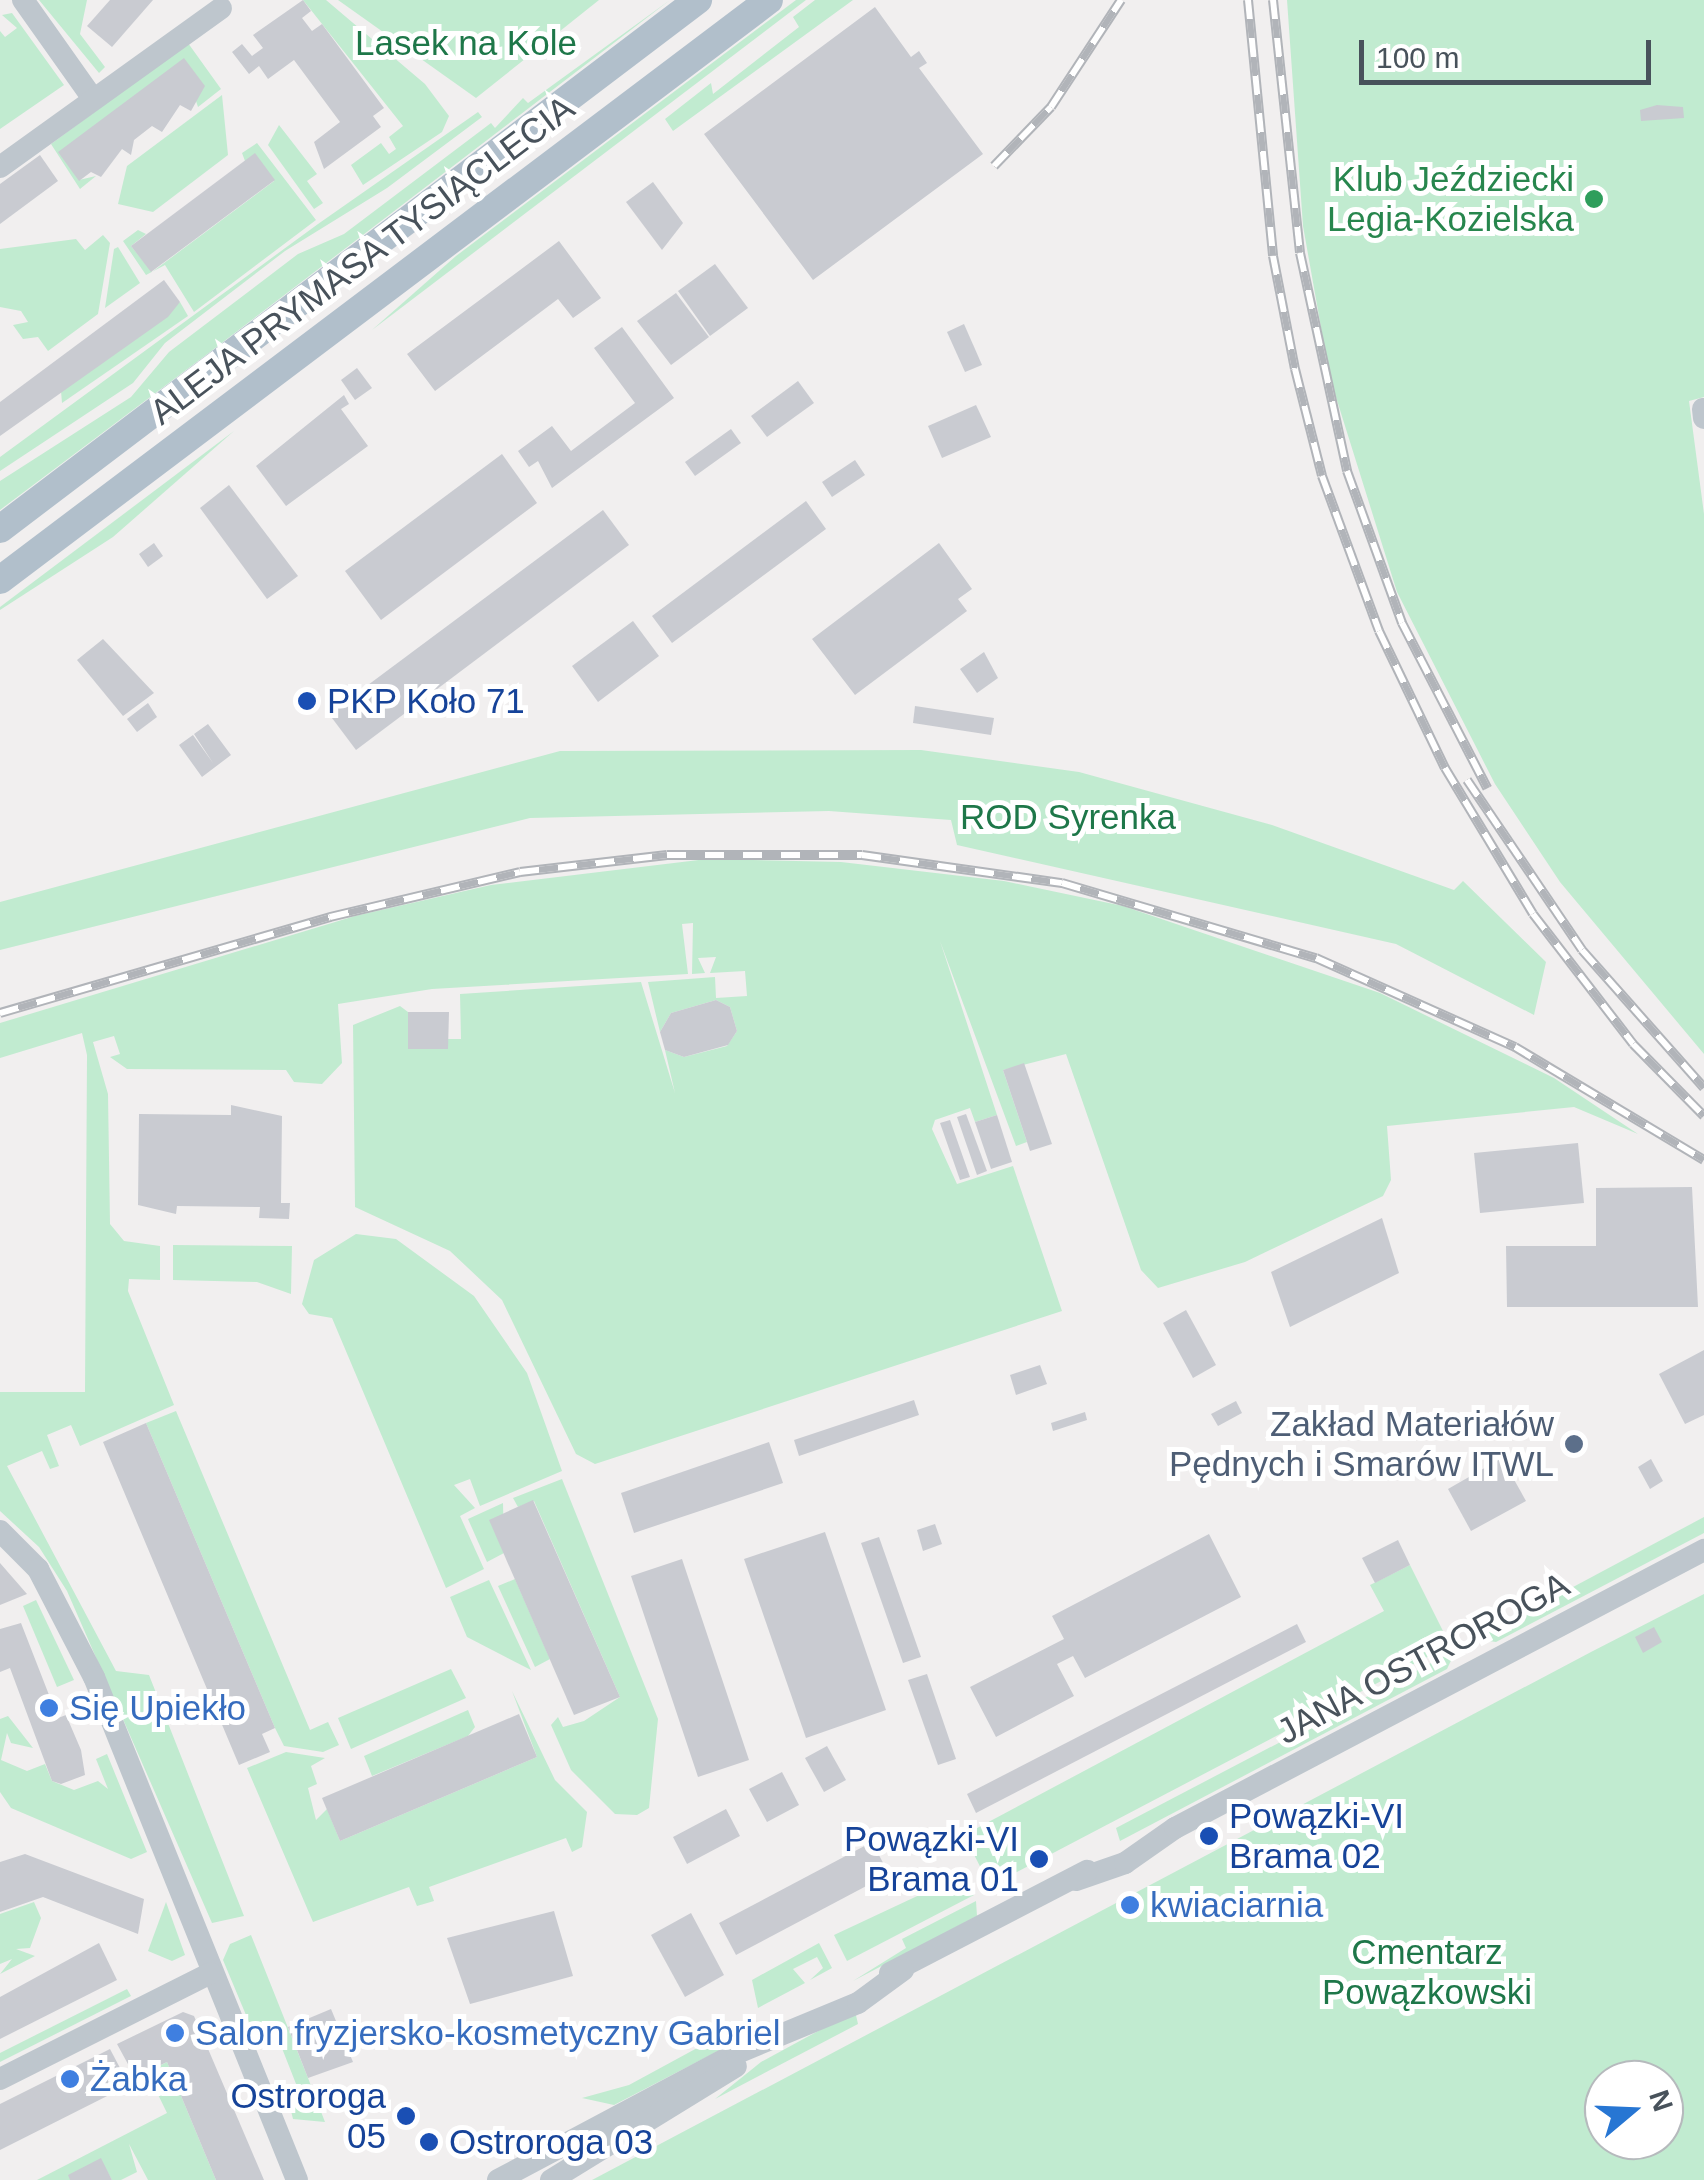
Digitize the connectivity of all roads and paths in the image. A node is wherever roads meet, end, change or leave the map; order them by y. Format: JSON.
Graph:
{"nodes":[{"id":1,"x":23,"y":0,"type":"edge"},
{"id":2,"x":698,"y":0,"type":"edge"},
{"id":3,"x":769,"y":0,"type":"edge"},
{"id":4,"x":222,"y":8,"type":"dead end"},
{"id":5,"x":94,"y":99,"type":"junction"},
{"id":6,"x":0,"y":167,"type":"edge"},
{"id":7,"x":1703,"y":409,"type":"edge"},
{"id":8,"x":1704,"y":418,"type":"edge"},
{"id":9,"x":0,"y":530,"type":"edge"},
{"id":10,"x":0,"y":580,"type":"edge"},
{"id":11,"x":0,"y":1531,"type":"edge"},
{"id":12,"x":1704,"y":1550,"type":"edge"},
{"id":13,"x":211,"y":1973,"type":"junction"},
{"id":14,"x":766,"y":2042,"type":"junction"},
{"id":15,"x":0,"y":2079,"type":"edge"},
{"id":16,"x":296,"y":2180,"type":"edge"},
{"id":17,"x":498,"y":2180,"type":"edge"},
{"id":18,"x":551,"y":2180,"type":"edge"}],
"edges":[{"from":1,"to":5,"type":"street"},
{"from":2,"to":9,"type":"main road","name":"ALEJA PRYMASA TYSIĄCLECIA"},
{"from":3,"to":10,"type":"main road","name":"ALEJA PRYMASA TYSIĄCLECIA"},
{"from":4,"to":5,"type":"street"},
{"from":5,"to":6,"type":"street"},
{"from":7,"to":8,"type":"street"},
{"from":11,"to":13,"type":"street"},
{"from":12,"to":14,"type":"street","name":"JANA OSTROROGA"},
{"from":13,"to":15,"type":"street"},
{"from":13,"to":16,"type":"street"},
{"from":14,"to":17,"type":"street","name":"JANA OSTROROGA"},
{"from":14,"to":18,"type":"street","name":"JANA OSTROROGA"}]}
